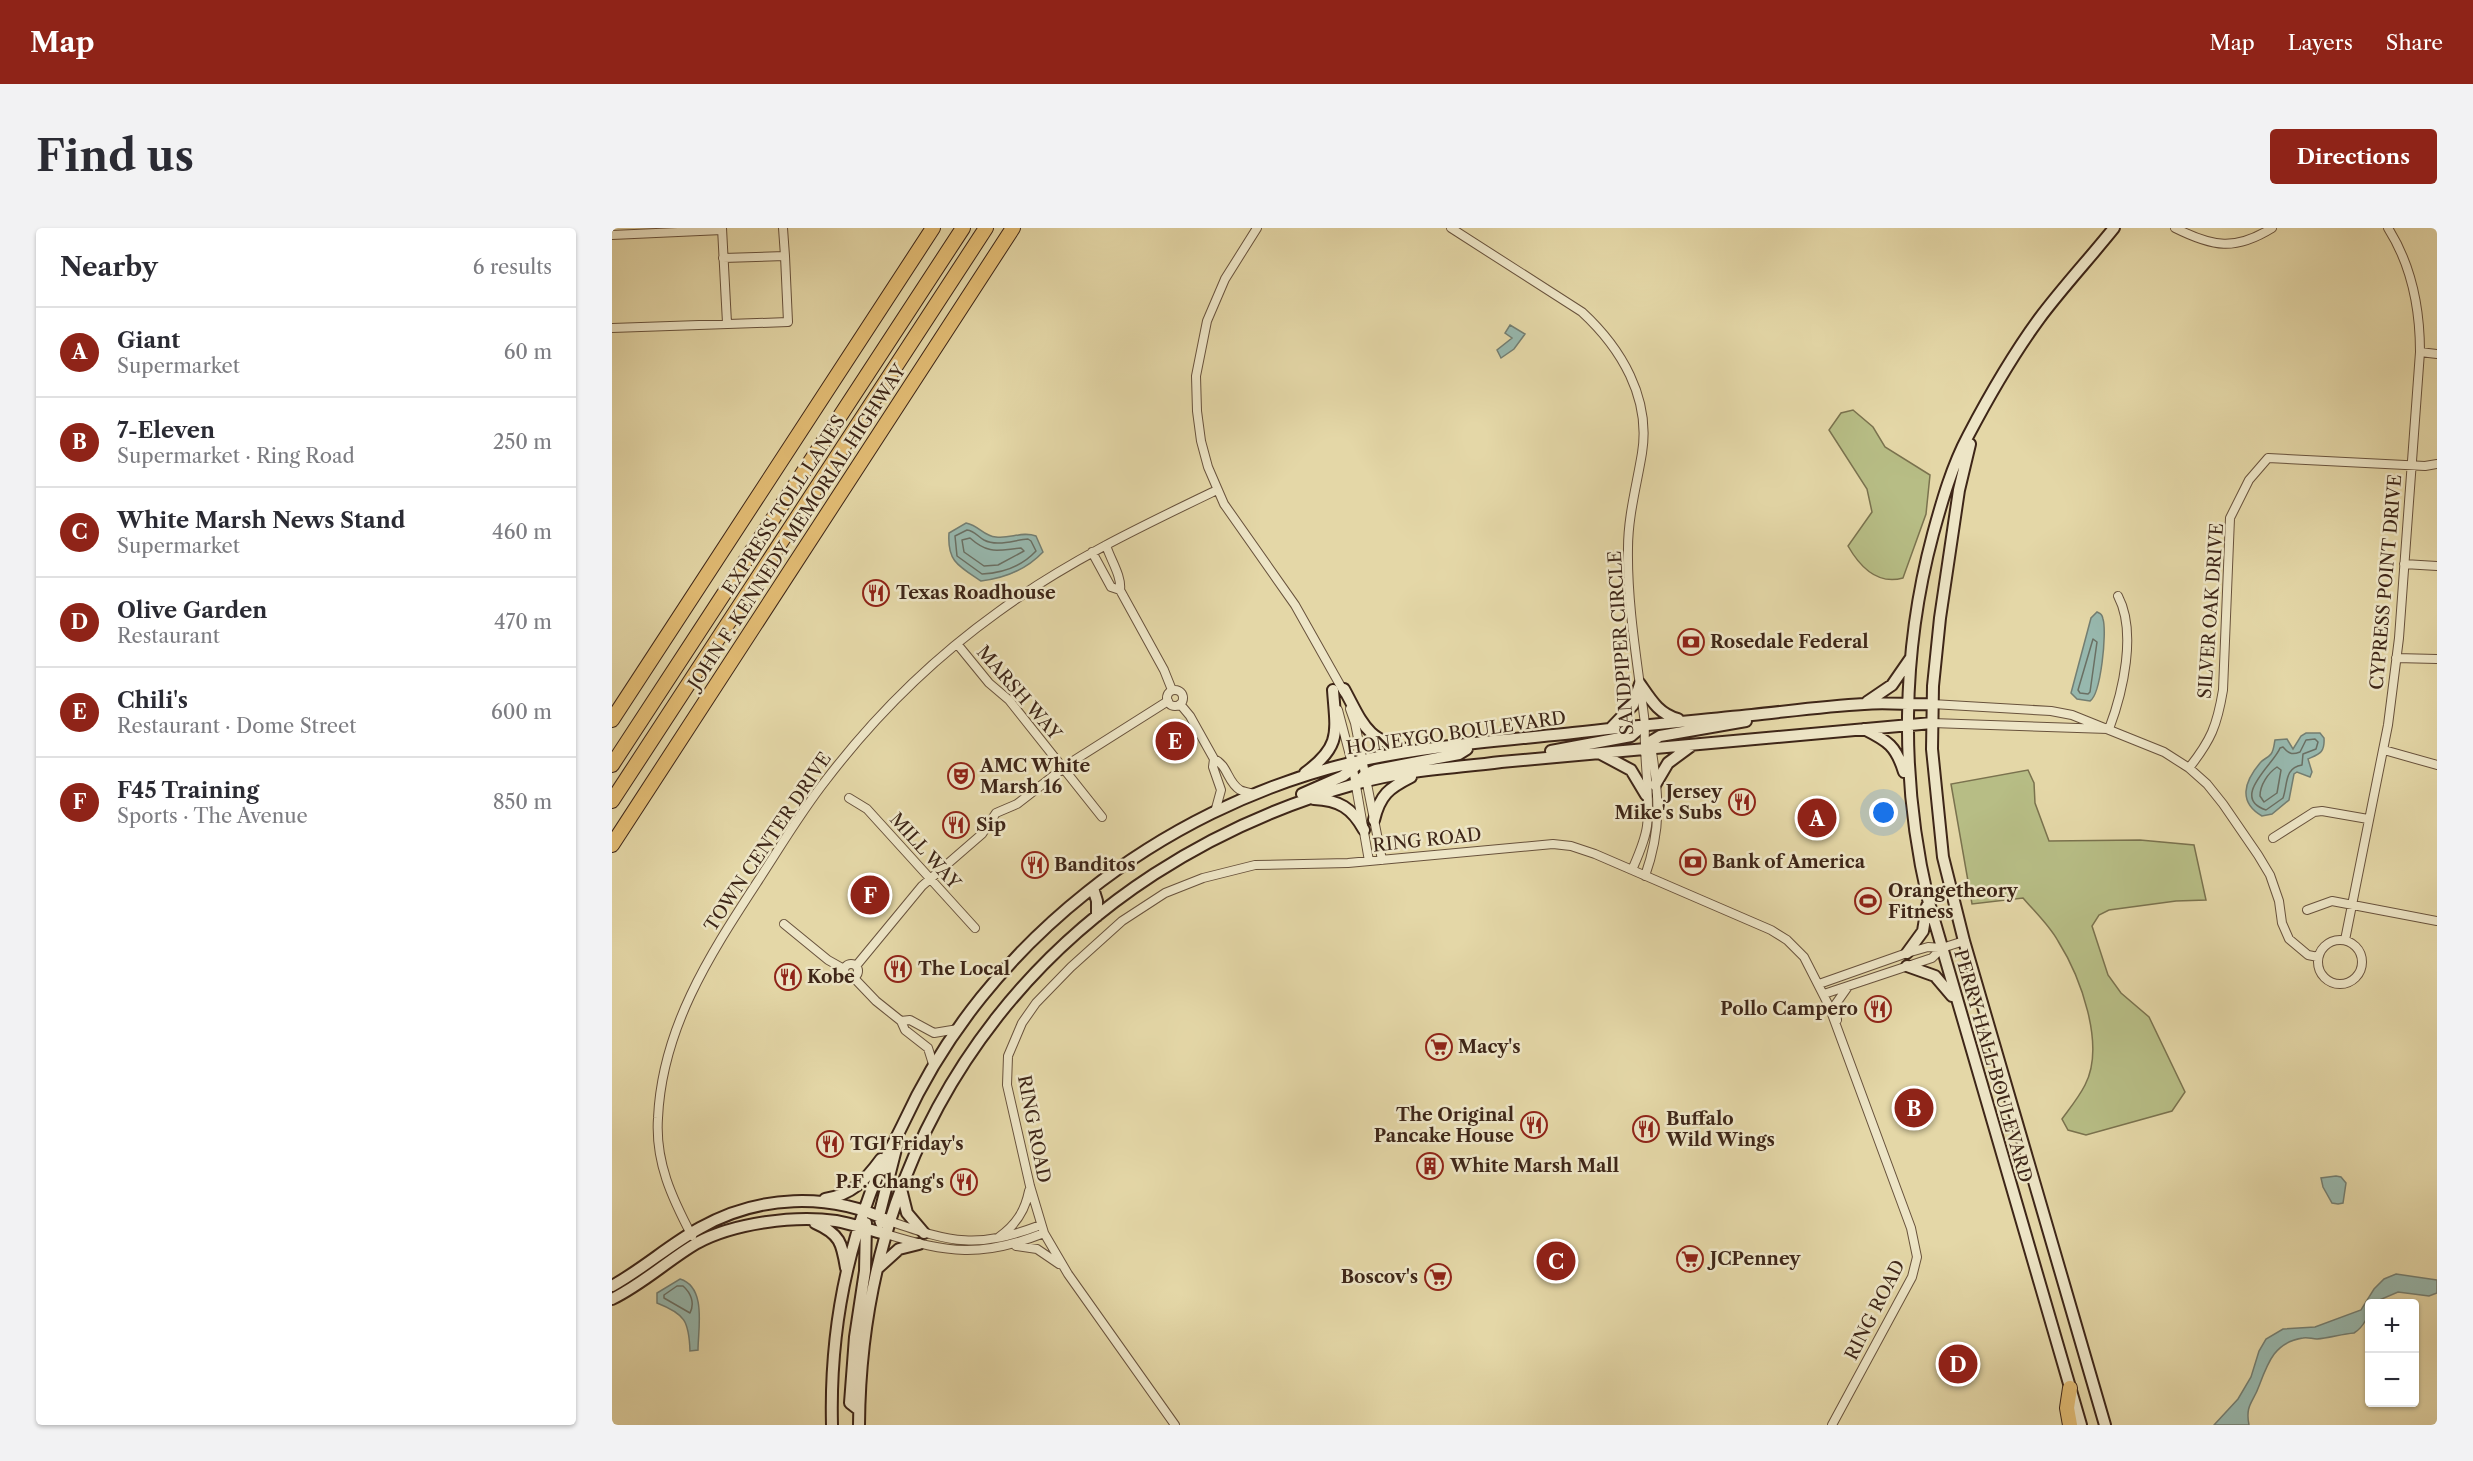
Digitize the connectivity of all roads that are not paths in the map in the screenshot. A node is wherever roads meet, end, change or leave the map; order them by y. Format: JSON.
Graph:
{"nodes":[{"id":1,"x":783,"y":228,"type":"edge"},
{"id":2,"x":933,"y":228,"type":"edge"},
{"id":3,"x":963,"y":228,"type":"edge"},
{"id":4,"x":986,"y":228,"type":"edge"},
{"id":5,"x":1013,"y":228,"type":"edge"},
{"id":6,"x":1257,"y":228,"type":"edge"},
{"id":7,"x":1451,"y":228,"type":"edge"},
{"id":8,"x":2114,"y":228,"type":"edge"},
{"id":9,"x":2175,"y":228,"type":"edge"},
{"id":10,"x":2272,"y":228,"type":"edge"},
{"id":11,"x":2388,"y":228,"type":"edge"},
{"id":12,"x":722,"y":229,"type":"edge"},
{"id":13,"x":612,"y":235,"type":"edge"},
{"id":14,"x":785,"y":256,"type":"junction"},
{"id":15,"x":723,"y":258,"type":"junction"},
{"id":16,"x":726,"y":323,"type":"junction"},
{"id":17,"x":612,"y":328,"type":"edge"},
{"id":18,"x":2420,"y":352,"type":"junction"},
{"id":19,"x":2437,"y":354,"type":"edge"},
{"id":20,"x":1989,"y":400,"type":"junction"},
{"id":21,"x":2410,"y":464,"type":"junction"},
{"id":22,"x":2437,"y":464,"type":"edge"},
{"id":23,"x":1218,"y":490,"type":"junction"},
{"id":24,"x":1106,"y":545,"type":"junction"},
{"id":25,"x":1092,"y":552,"type":"junction"},
{"id":26,"x":2404,"y":564,"type":"junction"},
{"id":27,"x":2437,"y":566,"type":"edge"},
{"id":28,"x":1120,"y":590,"type":"junction"},
{"id":29,"x":2118,"y":596,"type":"dead end"},
{"id":30,"x":958,"y":645,"type":"junction"},
{"id":31,"x":1912,"y":656,"type":"junction"},
{"id":32,"x":2396,"y":658,"type":"junction"},
{"id":33,"x":2437,"y":659,"type":"edge"},
{"id":34,"x":1640,"y":684,"type":"junction"},
{"id":35,"x":1172,"y":690,"type":"junction"},
{"id":36,"x":1338,"y":690,"type":"junction"},
{"id":37,"x":1168,"y":701,"type":"junction"},
{"id":38,"x":1180,"y":704,"type":"junction"},
{"id":39,"x":1864,"y":704,"type":"junction"},
{"id":40,"x":1932,"y":704,"type":"junction"},
{"id":41,"x":1908,"y":705,"type":"junction"},
{"id":42,"x":1769,"y":713,"type":"junction"},
{"id":43,"x":612,"y":720,"type":"edge"},
{"id":44,"x":1685,"y":721,"type":"junction"},
{"id":45,"x":1932,"y":723,"type":"junction"},
{"id":46,"x":1645,"y":724,"type":"junction"},
{"id":47,"x":1906,"y":725,"type":"junction"},
{"id":48,"x":1611,"y":728,"type":"junction"},
{"id":49,"x":1864,"y":729,"type":"junction"},
{"id":50,"x":2109,"y":729,"type":"junction"},
{"id":51,"x":1478,"y":744,"type":"junction"},
{"id":52,"x":1693,"y":745,"type":"junction"},
{"id":53,"x":1648,"y":747,"type":"junction"},
{"id":54,"x":2384,"y":750,"type":"junction"},
{"id":55,"x":1416,"y":752,"type":"junction"},
{"id":56,"x":1598,"y":753,"type":"junction"},
{"id":57,"x":1214,"y":759,"type":"junction"},
{"id":58,"x":1363,"y":760,"type":"junction"},
{"id":59,"x":612,"y":765,"type":"edge"},
{"id":60,"x":1480,"y":765,"type":"junction"},
{"id":61,"x":2437,"y":765,"type":"edge"},
{"id":62,"x":1352,"y":766,"type":"junction"},
{"id":63,"x":1063,"y":768,"type":"junction"},
{"id":64,"x":2189,"y":768,"type":"junction"},
{"id":65,"x":1421,"y":772,"type":"junction"},
{"id":66,"x":1363,"y":779,"type":"junction"},
{"id":67,"x":1295,"y":780,"type":"junction"},
{"id":68,"x":1655,"y":785,"type":"junction"},
{"id":69,"x":1909,"y":786,"type":"junction"},
{"id":70,"x":1255,"y":794,"type":"junction"},
{"id":71,"x":1647,"y":795,"type":"junction"},
{"id":72,"x":849,"y":798,"type":"dead end"},
{"id":73,"x":1308,"y":799,"type":"junction"},
{"id":74,"x":612,"y":801,"type":"edge"},
{"id":75,"x":1215,"y":812,"type":"junction"},
{"id":76,"x":1102,"y":817,"type":"dead end"},
{"id":77,"x":2368,"y":819,"type":"junction"},
{"id":78,"x":1374,"y":820,"type":"junction"},
{"id":79,"x":1251,"y":821,"type":"junction"},
{"id":80,"x":1364,"y":830,"type":"junction"},
{"id":81,"x":2273,"y":838,"type":"dead end"},
{"id":82,"x":612,"y":845,"type":"edge"},
{"id":83,"x":1382,"y":860,"type":"junction"},
{"id":84,"x":1369,"y":861,"type":"junction"},
{"id":85,"x":1632,"y":870,"type":"junction"},
{"id":86,"x":1645,"y":876,"type":"junction"},
{"id":87,"x":930,"y":879,"type":"junction"},
{"id":88,"x":1093,"y":888,"type":"junction"},
{"id":89,"x":1928,"y":899,"type":"junction"},
{"id":90,"x":2352,"y":905,"type":"junction"},
{"id":91,"x":2307,"y":910,"type":"dead end"},
{"id":92,"x":1096,"y":916,"type":"junction"},
{"id":93,"x":2437,"y":921,"type":"edge"},
{"id":94,"x":784,"y":924,"type":"dead end"},
{"id":95,"x":975,"y":928,"type":"dead end"},
{"id":96,"x":2345,"y":940,"type":"junction"},
{"id":97,"x":1964,"y":941,"type":"junction"},
{"id":98,"x":1942,"y":948,"type":"junction"},
{"id":99,"x":1907,"y":953,"type":"junction"},
{"id":100,"x":2318,"y":957,"type":"junction"},
{"id":101,"x":856,"y":966,"type":"junction"},
{"id":102,"x":1907,"y":966,"type":"junction"},
{"id":103,"x":844,"y":969,"type":"junction"},
{"id":104,"x":854,"y":978,"type":"junction"},
{"id":105,"x":1819,"y":984,"type":"junction"},
{"id":106,"x":1852,"y":984,"type":"junction"},
{"id":107,"x":1824,"y":994,"type":"junction"},
{"id":108,"x":1957,"y":1003,"type":"junction"},
{"id":109,"x":901,"y":1021,"type":"junction"},
{"id":110,"x":958,"y":1029,"type":"junction"},
{"id":111,"x":1838,"y":1030,"type":"junction"},
{"id":112,"x":933,"y":1064,"type":"junction"},
{"id":113,"x":901,"y":1128,"type":"junction"},
{"id":114,"x":893,"y":1142,"type":"junction"},
{"id":115,"x":1030,"y":1186,"type":"junction"},
{"id":116,"x":900,"y":1188,"type":"junction"},
{"id":117,"x":809,"y":1201,"type":"junction"},
{"id":118,"x":864,"y":1211,"type":"junction"},
{"id":119,"x":884,"y":1219,"type":"junction"},
{"id":120,"x":810,"y":1220,"type":"junction"},
{"id":121,"x":863,"y":1228,"type":"junction"},
{"id":122,"x":1042,"y":1229,"type":"junction"},
{"id":123,"x":924,"y":1233,"type":"junction"},
{"id":124,"x":886,"y":1234,"type":"junction"},
{"id":125,"x":693,"y":1239,"type":"junction"},
{"id":126,"x":994,"y":1240,"type":"junction"},
{"id":127,"x":919,"y":1244,"type":"junction"},
{"id":128,"x":1008,"y":1246,"type":"junction"},
{"id":129,"x":1062,"y":1265,"type":"junction"},
{"id":130,"x":876,"y":1271,"type":"junction"},
{"id":131,"x":847,"y":1273,"type":"junction"},
{"id":132,"x":612,"y":1286,"type":"edge"},
{"id":133,"x":612,"y":1299,"type":"edge"},
{"id":134,"x":2070,"y":1388,"type":"junction"},
{"id":135,"x":859,"y":1410,"type":"junction"},
{"id":136,"x":832,"y":1425,"type":"edge"},
{"id":137,"x":859,"y":1425,"type":"edge"},
{"id":138,"x":1175,"y":1425,"type":"edge"},
{"id":139,"x":1832,"y":1425,"type":"edge"},
{"id":140,"x":2070,"y":1425,"type":"edge"},
{"id":141,"x":2080,"y":1425,"type":"edge"},
{"id":142,"x":2105,"y":1425,"type":"edge"}],
"edges":[{"from":1,"to":14,"type":"street"},
{"from":2,"to":43,"type":"highway"},
{"from":3,"to":59,"type":"highway","name":"EXPRESS TOLL LANES"},
{"from":4,"to":74,"type":"highway","name":"EXPRESS TOLL LANES"},
{"from":5,"to":82,"type":"highway","name":"JOHN F. KENNEDY MEMORIAL HIGHWAY"},
{"from":6,"to":23,"type":"street"},
{"from":7,"to":34,"type":"street","name":"SANDPIPER CIRCLE"},
{"from":8,"to":20,"type":"main road","name":"PERRY HALL BOULEVARD"},
{"from":9,"to":10,"type":"street"},
{"from":11,"to":18,"type":"street","name":"CYPRESS POINT DRIVE"},
{"from":12,"to":13,"type":"street"},
{"from":12,"to":15,"type":"street"},
{"from":14,"to":15,"type":"street"},
{"from":14,"to":16,"type":"street"},
{"from":15,"to":16,"type":"street"},
{"from":16,"to":17,"type":"street"},
{"from":18,"to":19,"type":"street"},
{"from":18,"to":21,"type":"street","name":"CYPRESS POINT DRIVE"},
{"from":20,"to":31,"type":"main road","name":"PERRY HALL BOULEVARD"},
{"from":20,"to":40,"type":"main road","name":"PERRY HALL BOULEVARD"},
{"from":21,"to":22,"type":"street"},
{"from":21,"to":26,"type":"street","name":"CYPRESS POINT DRIVE"},
{"from":21,"to":64,"type":"street","name":"SILVER OAK DRIVE"},
{"from":23,"to":24,"type":"street","name":"TOWN CENTER DRIVE"},
{"from":23,"to":36,"type":"street"},
{"from":24,"to":25,"type":"street","name":"TOWN CENTER DRIVE"},
{"from":24,"to":28,"type":"street"},
{"from":25,"to":28,"type":"street"},
{"from":25,"to":30,"type":"street","name":"TOWN CENTER DRIVE"},
{"from":26,"to":27,"type":"street"},
{"from":26,"to":32,"type":"street","name":"CYPRESS POINT DRIVE"},
{"from":28,"to":35,"type":"street"},
{"from":29,"to":50,"type":"street"},
{"from":30,"to":63,"type":"street","name":"MARSH WAY"},
{"from":30,"to":125,"type":"street","name":"TOWN CENTER DRIVE"},
{"from":31,"to":39,"type":"main road"},
{"from":31,"to":41,"type":"main road","name":"PERRY HALL BOULEVARD"},
{"from":32,"to":33,"type":"street"},
{"from":32,"to":54,"type":"street","name":"CYPRESS POINT DRIVE"},
{"from":34,"to":44,"type":"main road"},
{"from":34,"to":46,"type":"street","name":"SANDPIPER CIRCLE"},
{"from":34,"to":48,"type":"main road"},
{"from":35,"to":37,"type":"street"},
{"from":35,"to":38,"type":"street"},
{"from":36,"to":55,"type":"main road"},
{"from":36,"to":58,"type":"street"},
{"from":36,"to":62,"type":"street"},
{"from":36,"to":67,"type":"main road"},
{"from":37,"to":38,"type":"street"},
{"from":37,"to":63,"type":"street"},
{"from":38,"to":57,"type":"street"},
{"from":39,"to":41,"type":"main road","name":"HONEYGO BOULEVARD"},
{"from":39,"to":42,"type":"main road","name":"HONEYGO BOULEVARD"},
{"from":40,"to":41,"type":"main road","name":"HONEYGO BOULEVARD"},
{"from":40,"to":45,"type":"main road","name":"PERRY HALL BOULEVARD"},
{"from":40,"to":50,"type":"street","name":"HONEYGO BOULEVARD"},
{"from":41,"to":47,"type":"main road","name":"PERRY HALL BOULEVARD"},
{"from":42,"to":44,"type":"main road","name":"HONEYGO BOULEVARD"},
{"from":42,"to":53,"type":"main road"},
{"from":44,"to":46,"type":"main road","name":"HONEYGO BOULEVARD"},
{"from":45,"to":47,"type":"main road","name":"HONEYGO BOULEVARD"},
{"from":45,"to":50,"type":"street","name":"HONEYGO BOULEVARD"},
{"from":45,"to":97,"type":"main road","name":"PERRY HALL BOULEVARD"},
{"from":46,"to":48,"type":"main road","name":"HONEYGO BOULEVARD"},
{"from":46,"to":53,"type":"street","name":"SANDPIPER CIRCLE"},
{"from":46,"to":60,"type":"main road"},
{"from":47,"to":49,"type":"main road","name":"HONEYGO BOULEVARD"},
{"from":47,"to":69,"type":"main road","name":"PERRY HALL BOULEVARD"},
{"from":48,"to":51,"type":"main road","name":"HONEYGO BOULEVARD"},
{"from":49,"to":52,"type":"main road","name":"HONEYGO BOULEVARD"},
{"from":49,"to":69,"type":"main road"},
{"from":50,"to":64,"type":"street","name":"HONEYGO BOULEVARD"},
{"from":51,"to":55,"type":"main road","name":"HONEYGO BOULEVARD"},
{"from":51,"to":66,"type":"main road"},
{"from":52,"to":53,"type":"main road","name":"HONEYGO BOULEVARD"},
{"from":52,"to":68,"type":"main road"},
{"from":53,"to":56,"type":"main road","name":"HONEYGO BOULEVARD"},
{"from":53,"to":68,"type":"street"},
{"from":53,"to":71,"type":"street"},
{"from":54,"to":61,"type":"street"},
{"from":54,"to":77,"type":"street","name":"CYPRESS POINT DRIVE"},
{"from":55,"to":58,"type":"main road","name":"HONEYGO BOULEVARD"},
{"from":56,"to":60,"type":"main road","name":"HONEYGO BOULEVARD"},
{"from":56,"to":71,"type":"main road"},
{"from":57,"to":70,"type":"street"},
{"from":57,"to":75,"type":"street"},
{"from":58,"to":62,"type":"main road"},
{"from":58,"to":66,"type":"street"},
{"from":60,"to":65,"type":"main road","name":"HONEYGO BOULEVARD"},
{"from":62,"to":66,"type":"street"},
{"from":62,"to":67,"type":"main road","name":"HONEYGO BOULEVARD"},
{"from":62,"to":79,"type":"main road"},
{"from":63,"to":76,"type":"street","name":"MARSH WAY"},
{"from":63,"to":87,"type":"street"},
{"from":64,"to":100,"type":"street","name":"HONEYGO BOULEVARD"},
{"from":65,"to":66,"type":"main road","name":"HONEYGO BOULEVARD"},
{"from":65,"to":78,"type":"main road"},
{"from":66,"to":73,"type":"main road","name":"HONEYGO BOULEVARD"},
{"from":66,"to":78,"type":"street"},
{"from":66,"to":80,"type":"street"},
{"from":67,"to":70,"type":"main road","name":"HONEYGO BOULEVARD"},
{"from":68,"to":86,"type":"street"},
{"from":69,"to":89,"type":"main road","name":"PERRY HALL BOULEVARD"},
{"from":70,"to":75,"type":"main road","name":"HONEYGO BOULEVARD"},
{"from":71,"to":85,"type":"street"},
{"from":72,"to":87,"type":"street","name":"MILL WAY"},
{"from":73,"to":79,"type":"main road","name":"HONEYGO BOULEVARD"},
{"from":73,"to":80,"type":"main road"},
{"from":75,"to":88,"type":"main road","name":"HONEYGO BOULEVARD"},
{"from":77,"to":81,"type":"street"},
{"from":77,"to":90,"type":"street","name":"CYPRESS POINT DRIVE"},
{"from":78,"to":83,"type":"street"},
{"from":79,"to":92,"type":"main road","name":"HONEYGO BOULEVARD"},
{"from":80,"to":84,"type":"street"},
{"from":83,"to":84,"type":"street","name":"RING ROAD"},
{"from":83,"to":85,"type":"street","name":"RING ROAD"},
{"from":84,"to":115,"type":"street","name":"RING ROAD"},
{"from":85,"to":86,"type":"street","name":"RING ROAD"},
{"from":86,"to":105,"type":"street","name":"RING ROAD"},
{"from":87,"to":95,"type":"street","name":"MILL WAY"},
{"from":87,"to":101,"type":"street"},
{"from":88,"to":92,"type":"main road"},
{"from":88,"to":110,"type":"main road","name":"HONEYGO BOULEVARD"},
{"from":89,"to":98,"type":"main road","name":"PERRY HALL BOULEVARD"},
{"from":89,"to":99,"type":"main road"},
{"from":90,"to":91,"type":"street"},
{"from":90,"to":93,"type":"street"},
{"from":90,"to":96,"type":"street","name":"CYPRESS POINT DRIVE"},
{"from":92,"to":116,"type":"main road","name":"HONEYGO BOULEVARD"},
{"from":94,"to":103,"type":"street"},
{"from":96,"to":100,"type":"street"},
{"from":96,"to":100,"type":"street"},
{"from":97,"to":98,"type":"street"},
{"from":97,"to":142,"type":"main road","name":"PERRY HALL BOULEVARD"},
{"from":98,"to":99,"type":"street"},
{"from":98,"to":102,"type":"street"},
{"from":98,"to":108,"type":"main road","name":"PERRY HALL BOULEVARD"},
{"from":99,"to":105,"type":"street"},
{"from":101,"to":103,"type":"street"},
{"from":101,"to":104,"type":"street"},
{"from":102,"to":106,"type":"street"},
{"from":102,"to":108,"type":"main road"},
{"from":103,"to":104,"type":"street"},
{"from":104,"to":109,"type":"street"},
{"from":105,"to":107,"type":"street","name":"RING ROAD"},
{"from":106,"to":107,"type":"street"},
{"from":106,"to":111,"type":"street"},
{"from":107,"to":111,"type":"street","name":"RING ROAD"},
{"from":108,"to":134,"type":"main road","name":"PERRY HALL BOULEVARD"},
{"from":109,"to":110,"type":"street"},
{"from":109,"to":112,"type":"street"},
{"from":110,"to":112,"type":"main road","name":"HONEYGO BOULEVARD"},
{"from":111,"to":139,"type":"street","name":"RING ROAD"},
{"from":112,"to":113,"type":"main road","name":"HONEYGO BOULEVARD"},
{"from":113,"to":114,"type":"main road","name":"HONEYGO BOULEVARD"},
{"from":113,"to":119,"type":"main road"},
{"from":114,"to":117,"type":"main road"},
{"from":114,"to":118,"type":"main road","name":"HONEYGO BOULEVARD"},
{"from":115,"to":122,"type":"street","name":"RING ROAD"},
{"from":115,"to":126,"type":"street"},
{"from":116,"to":119,"type":"main road","name":"HONEYGO BOULEVARD"},
{"from":116,"to":123,"type":"main road"},
{"from":117,"to":118,"type":"main road"},
{"from":117,"to":125,"type":"main road"},
{"from":118,"to":119,"type":"main road"},
{"from":118,"to":121,"type":"main road","name":"HONEYGO BOULEVARD"},
{"from":119,"to":123,"type":"street"},
{"from":119,"to":124,"type":"main road","name":"HONEYGO BOULEVARD"},
{"from":120,"to":121,"type":"main road"},
{"from":120,"to":125,"type":"main road"},
{"from":120,"to":131,"type":"main road"},
{"from":121,"to":124,"type":"main road"},
{"from":121,"to":131,"type":"main road","name":"HONEYGO BOULEVARD"},
{"from":121,"to":135,"type":"main road"},
{"from":122,"to":126,"type":"street"},
{"from":122,"to":128,"type":"street"},
{"from":122,"to":129,"type":"street","name":"RING ROAD"},
{"from":123,"to":126,"type":"street"},
{"from":124,"to":127,"type":"street"},
{"from":124,"to":130,"type":"main road","name":"HONEYGO BOULEVARD"},
{"from":125,"to":132,"type":"main road"},
{"from":125,"to":133,"type":"main road"},
{"from":127,"to":128,"type":"street"},
{"from":127,"to":130,"type":"main road"},
{"from":128,"to":129,"type":"street"},
{"from":129,"to":138,"type":"street","name":"RING ROAD"},
{"from":130,"to":135,"type":"main road","name":"HONEYGO BOULEVARD"},
{"from":131,"to":136,"type":"main road","name":"HONEYGO BOULEVARD"},
{"from":134,"to":140,"type":"highway"},
{"from":134,"to":141,"type":"main road","name":"PERRY HALL BOULEVARD"},
{"from":135,"to":137,"type":"main road","name":"HONEYGO BOULEVARD"}]}
